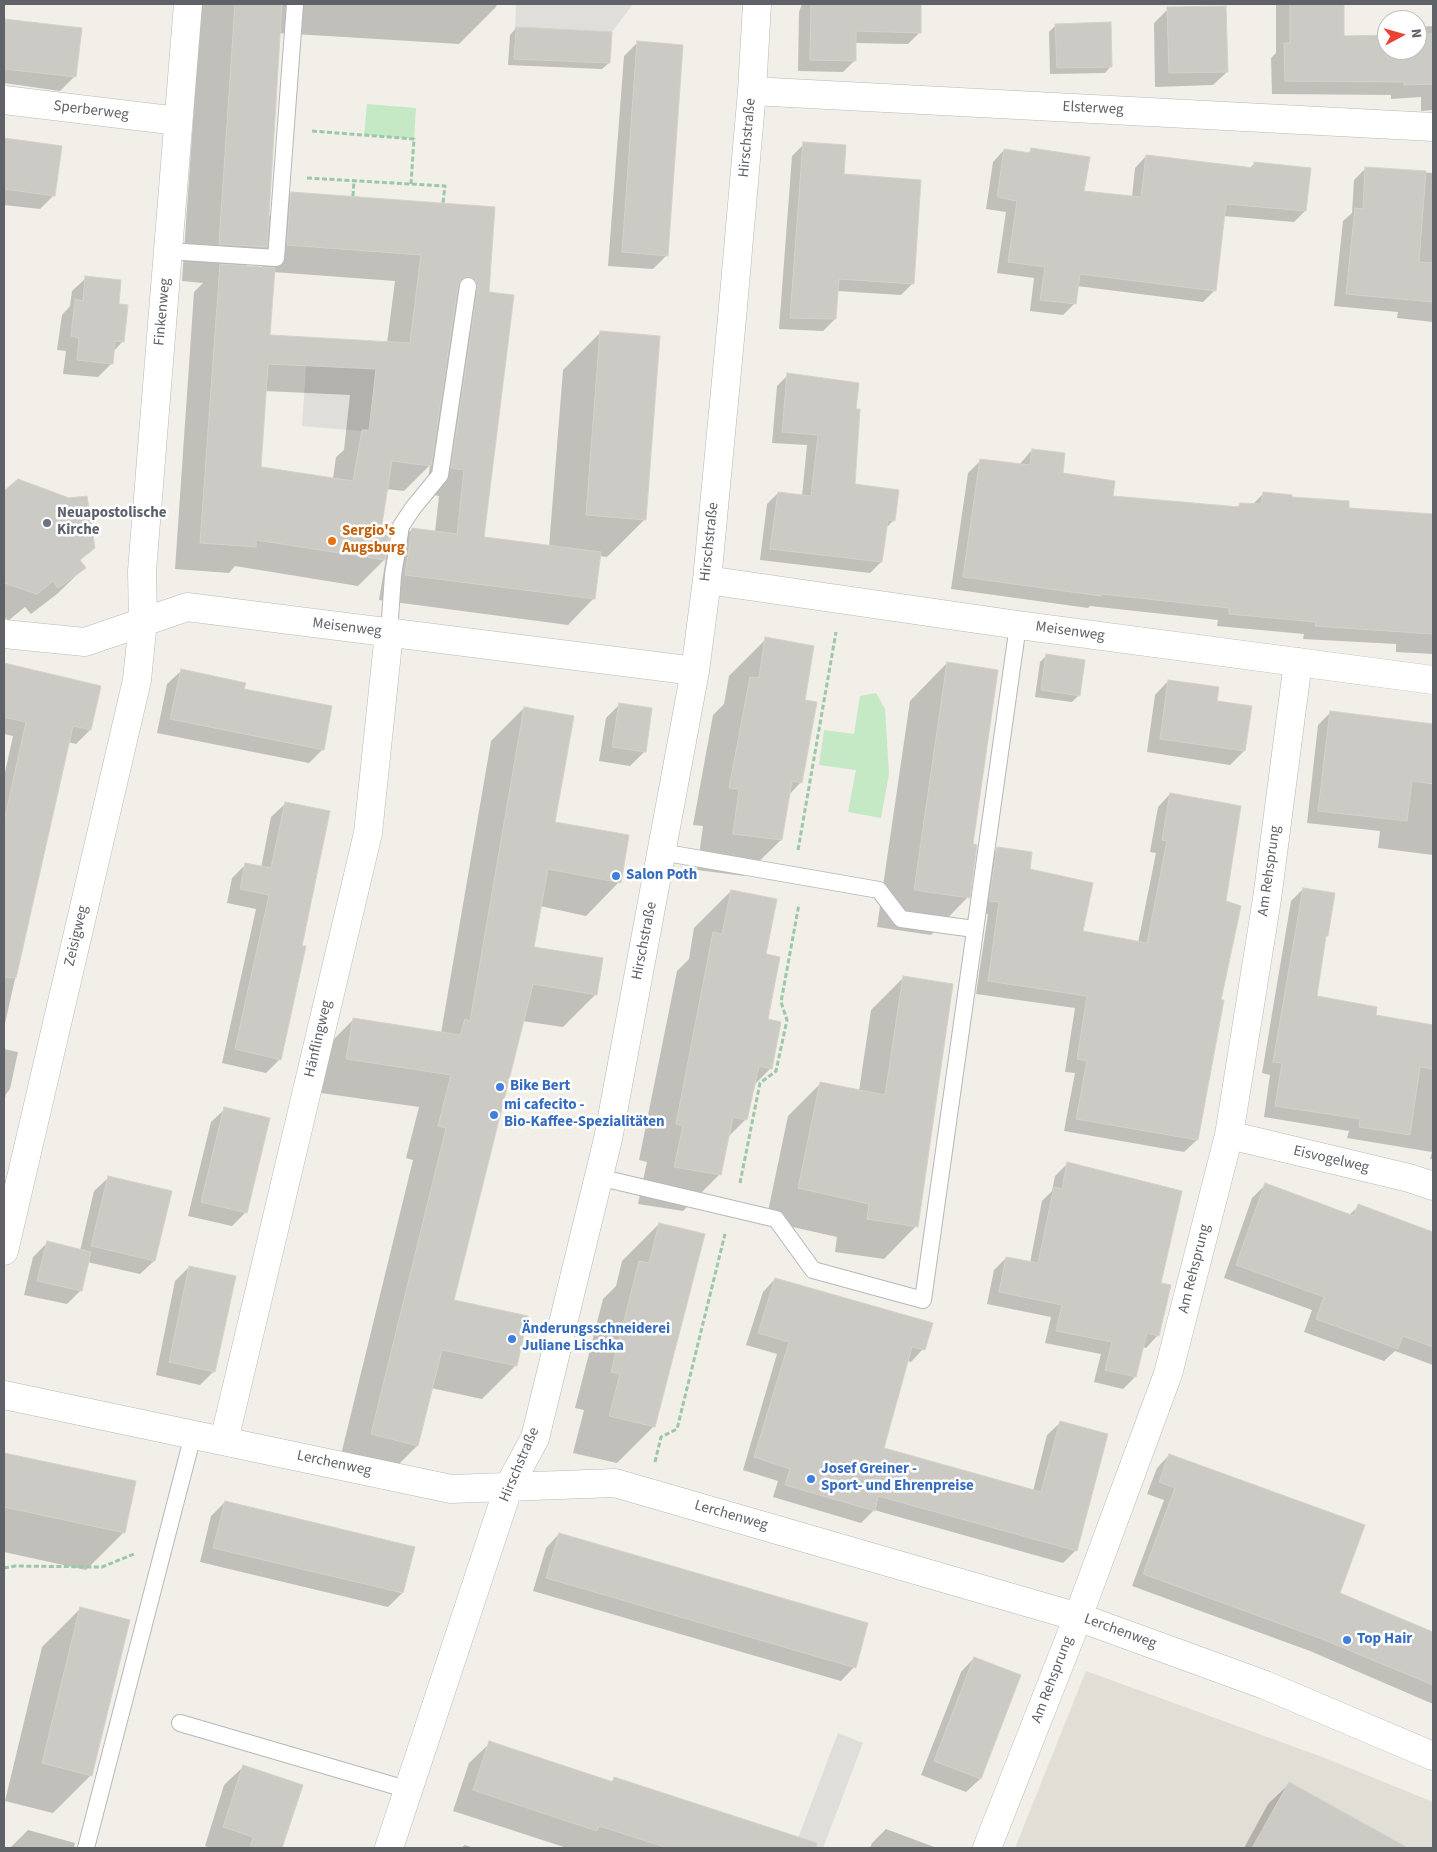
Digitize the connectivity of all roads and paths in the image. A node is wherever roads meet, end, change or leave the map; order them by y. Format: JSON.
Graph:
{"nodes":[{"id":1,"x":188,"y":4,"type":"edge"},
{"id":2,"x":295,"y":4,"type":"edge"},
{"id":3,"x":757,"y":4,"type":"edge"},
{"id":4,"x":752,"y":91,"type":"junction"},
{"id":5,"x":4,"y":100,"type":"edge"},
{"id":6,"x":178,"y":121,"type":"junction"},
{"id":7,"x":1433,"y":127,"type":"edge"},
{"id":8,"x":286,"y":129,"type":"junction"},
{"id":9,"x":282,"y":177,"type":"junction"},
{"id":10,"x":354,"y":181,"type":"junction"},
{"id":11,"x":411,"y":184,"type":"junction"},
{"id":12,"x":353,"y":196,"type":"dead end"},
{"id":13,"x":443,"y":203,"type":"dead end"},
{"id":14,"x":168,"y":251,"type":"junction"},
{"id":15,"x":468,"y":286,"type":"dead end"},
{"id":16,"x":707,"y":580,"type":"junction"},
{"id":17,"x":842,"y":599,"type":"junction"},
{"id":18,"x":143,"y":621,"type":"junction"},
{"id":19,"x":1018,"y":625,"type":"junction"},
{"id":20,"x":390,"y":633,"type":"junction"},
{"id":21,"x":4,"y":634,"type":"edge"},
{"id":22,"x":1298,"y":662,"type":"junction"},
{"id":23,"x":695,"y":671,"type":"junction"},
{"id":24,"x":1433,"y":680,"type":"edge"},
{"id":25,"x":661,"y":852,"type":"junction"},
{"id":26,"x":794,"y":874,"type":"junction"},
{"id":27,"x":974,"y":929,"type":"junction"},
{"id":28,"x":1229,"y":1135,"type":"junction"},
{"id":29,"x":598,"y":1177,"type":"junction"},
{"id":30,"x":1433,"y":1186,"type":"edge"},
{"id":31,"x":4,"y":1251,"type":"edge"},
{"id":32,"x":4,"y":1395,"type":"edge"},
{"id":33,"x":193,"y":1434,"type":"junction"},
{"id":34,"x":224,"y":1441,"type":"junction"},
{"id":35,"x":510,"y":1486,"type":"junction"},
{"id":36,"x":168,"y":1532,"type":"junction"},
{"id":37,"x":4,"y":1568,"type":"edge"},
{"id":38,"x":1078,"y":1617,"type":"junction"},
{"id":39,"x":180,"y":1723,"type":"dead end"},
{"id":40,"x":1433,"y":1756,"type":"edge"},
{"id":41,"x":409,"y":1790,"type":"junction"},
{"id":42,"x":86,"y":1848,"type":"edge"},
{"id":43,"x":389,"y":1848,"type":"edge"},
{"id":44,"x":987,"y":1848,"type":"edge"}],
"edges":[{"from":1,"to":6,"type":"street","name":"Finkenweg"},
{"from":2,"to":8,"type":"lane"},
{"from":3,"to":4,"type":"street","name":"Hirschstraße"},
{"from":4,"to":7,"type":"street","name":"Elsterweg"},
{"from":4,"to":16,"type":"street","name":"Hirschstraße"},
{"from":5,"to":6,"type":"street","name":"Sperberweg"},
{"from":6,"to":14,"type":"street","name":"Finkenweg"},
{"from":8,"to":9,"type":"lane"},
{"from":8,"to":11,"type":"path"},
{"from":9,"to":10,"type":"path"},
{"from":9,"to":14,"type":"lane"},
{"from":10,"to":11,"type":"path"},
{"from":10,"to":12,"type":"path"},
{"from":11,"to":13,"type":"path"},
{"from":14,"to":18,"type":"street","name":"Finkenweg"},
{"from":15,"to":20,"type":"lane"},
{"from":16,"to":17,"type":"street","name":"Meisenweg"},
{"from":16,"to":23,"type":"street","name":"Hirschstraße"},
{"from":17,"to":19,"type":"street","name":"Meisenweg"},
{"from":17,"to":26,"type":"path"},
{"from":18,"to":20,"type":"street","name":"Meisenweg"},
{"from":18,"to":21,"type":"street","name":"Meisenweg"},
{"from":18,"to":31,"type":"street","name":"Zeisigweg"},
{"from":19,"to":22,"type":"street","name":"Meisenweg"},
{"from":19,"to":27,"type":"lane"},
{"from":20,"to":23,"type":"street","name":"Meisenweg"},
{"from":20,"to":34,"type":"street","name":"Hänflingweg"},
{"from":22,"to":24,"type":"street","name":"Meisenweg"},
{"from":22,"to":28,"type":"street","name":"Am Rehsprung"},
{"from":23,"to":25,"type":"street","name":"Hirschstraße"},
{"from":25,"to":26,"type":"lane"},
{"from":25,"to":29,"type":"street","name":"Hirschstraße"},
{"from":26,"to":27,"type":"lane"},
{"from":27,"to":29,"type":"lane"},
{"from":28,"to":30,"type":"street","name":"Eisvogelweg"},
{"from":28,"to":38,"type":"street","name":"Am Rehsprung"},
{"from":29,"to":35,"type":"street","name":"Hirschstraße"},
{"from":32,"to":33,"type":"street","name":"Lerchenweg"},
{"from":33,"to":34,"type":"street","name":"Lerchenweg"},
{"from":33,"to":36,"type":"lane"},
{"from":34,"to":35,"type":"street","name":"Lerchenweg"},
{"from":35,"to":38,"type":"street","name":"Lerchenweg"},
{"from":35,"to":41,"type":"street","name":"Hirschstraße"},
{"from":36,"to":37,"type":"path"},
{"from":36,"to":42,"type":"lane"},
{"from":38,"to":40,"type":"street","name":"Lerchenweg"},
{"from":38,"to":44,"type":"street","name":"Am Rehsprung"},
{"from":39,"to":41,"type":"lane"},
{"from":41,"to":43,"type":"street","name":"Hirschstraße"}]}
